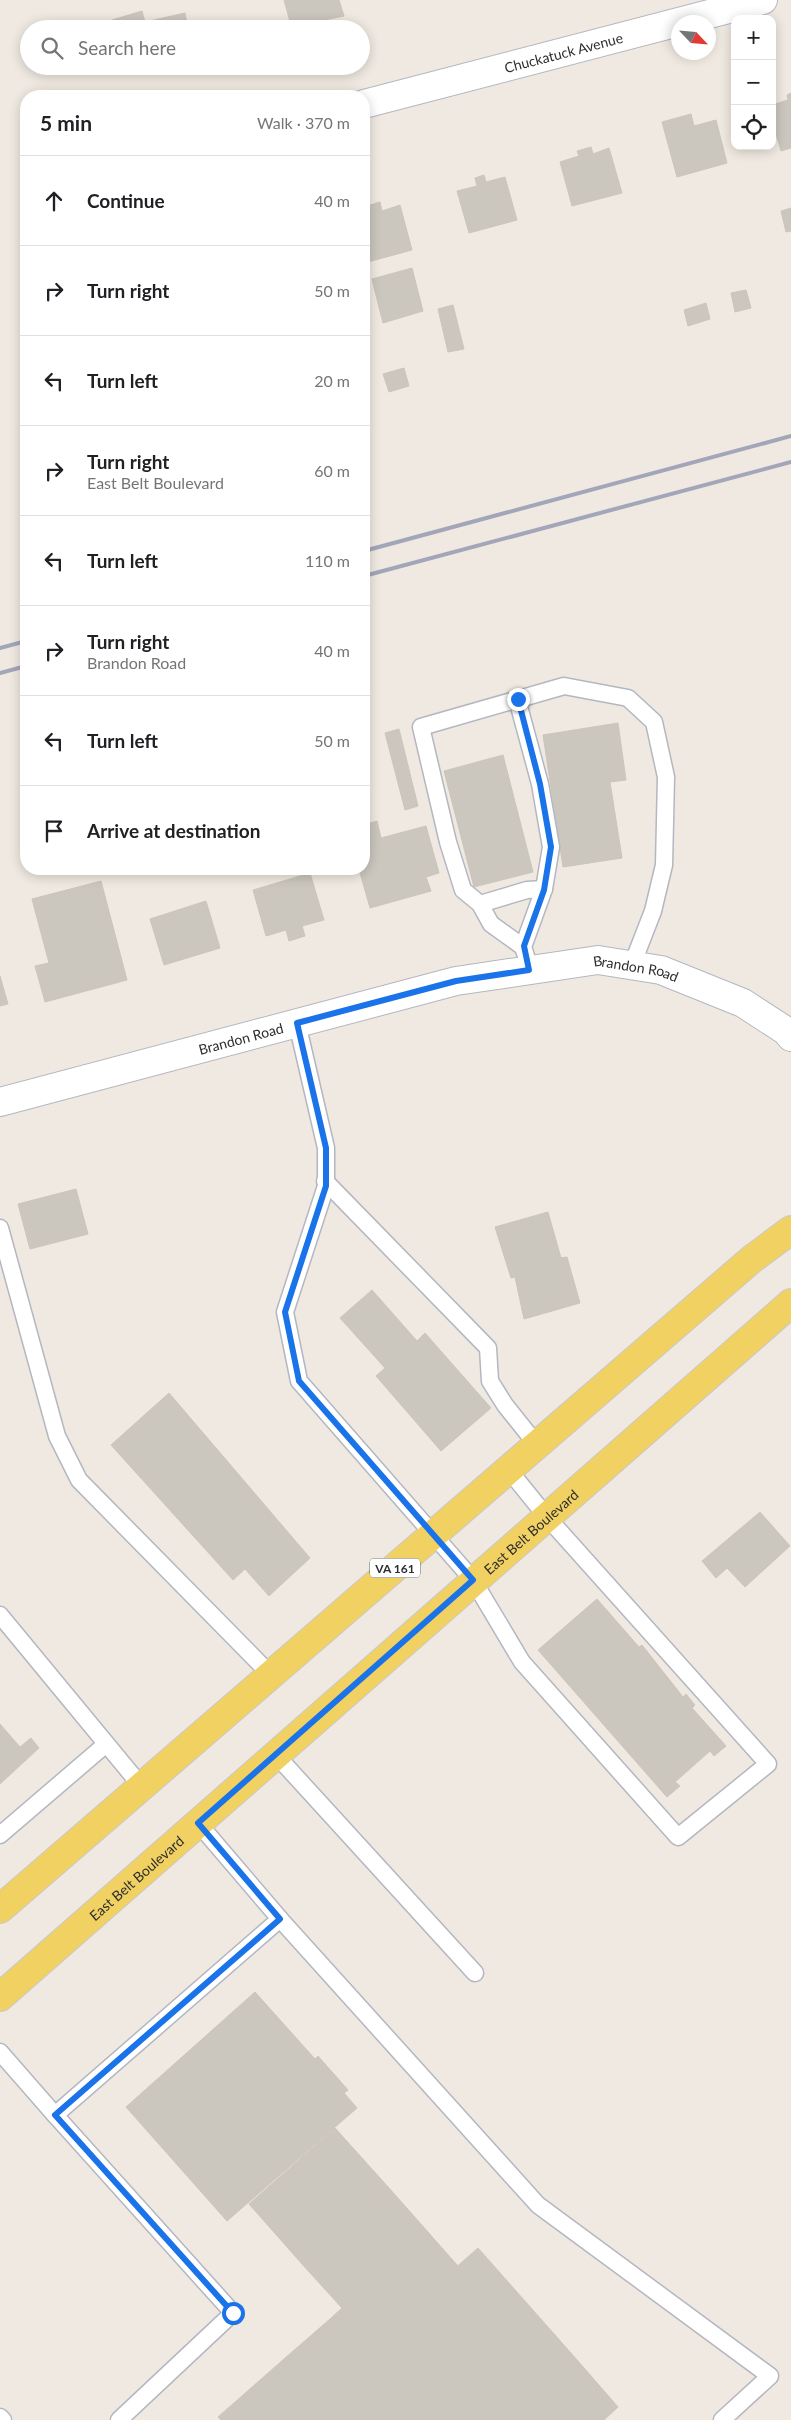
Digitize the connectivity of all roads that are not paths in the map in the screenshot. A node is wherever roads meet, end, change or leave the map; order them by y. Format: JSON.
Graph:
{"nodes":[{"id":1,"x":763,"y":0,"type":"edge"},
{"id":2,"x":370,"y":102,"type":"edge"},
{"id":3,"x":518,"y":699,"type":"junction"},
{"id":4,"x":544,"y":890,"type":"junction"},
{"id":5,"x":480,"y":904,"type":"junction"},
{"id":6,"x":526,"y":958,"type":"junction"},
{"id":7,"x":632,"y":965,"type":"junction"},
{"id":8,"x":297,"y":1023,"type":"junction"},
{"id":9,"x":791,"y":1037,"type":"edge"},
{"id":10,"x":0,"y":1102,"type":"edge"},
{"id":11,"x":325,"y":1181,"type":"junction"},
{"id":12,"x":0,"y":1228,"type":"edge"},
{"id":13,"x":791,"y":1230,"type":"edge"},
{"id":14,"x":791,"y":1303,"type":"edge"},
{"id":15,"x":537,"y":1444,"type":"junction"},
{"id":16,"x":508,"y":1470,"type":"junction"},
{"id":17,"x":546,"y":1516,"type":"junction"},
{"id":18,"x":434,"y":1535,"type":"junction"},
{"id":19,"x":473,"y":1580,"type":"junction"},
{"id":20,"x":0,"y":1615,"type":"edge"},
{"id":21,"x":271,"y":1675,"type":"junction"},
{"id":22,"x":105,"y":1746,"type":"junction"},
{"id":23,"x":276,"y":1754,"type":"junction"},
{"id":24,"x":142,"y":1787,"type":"junction"},
{"id":25,"x":198,"y":1823,"type":"junction"},
{"id":26,"x":0,"y":1835,"type":"edge"},
{"id":27,"x":2,"y":1902,"type":"edge"},
{"id":28,"x":280,"y":1919,"type":"junction"},
{"id":29,"x":474,"y":1973,"type":"dead end"},
{"id":30,"x":0,"y":1998,"type":"edge"},
{"id":31,"x":0,"y":2052,"type":"edge"},
{"id":32,"x":55,"y":2115,"type":"junction"},
{"id":33,"x":0,"y":2417,"type":"edge"},
{"id":34,"x":3,"y":2420,"type":"edge"},
{"id":35,"x":119,"y":2420,"type":"edge"},
{"id":36,"x":722,"y":2420,"type":"edge"}],
"edges":[{"from":1,"to":2,"type":"street","name":"Chuckatuck Avenue"},
{"from":3,"to":4,"type":"lane"},
{"from":3,"to":5,"type":"lane"},
{"from":3,"to":7,"type":"lane"},
{"from":4,"to":5,"type":"lane"},
{"from":4,"to":6,"type":"lane"},
{"from":5,"to":6,"type":"lane"},
{"from":6,"to":7,"type":"street","name":"Brandon Road"},
{"from":6,"to":8,"type":"street","name":"Brandon Road"},
{"from":7,"to":9,"type":"street","name":"Brandon Road"},
{"from":8,"to":10,"type":"street","name":"Brandon Road"},
{"from":8,"to":11,"type":"lane"},
{"from":11,"to":15,"type":"lane"},
{"from":11,"to":18,"type":"lane"},
{"from":12,"to":21,"type":"lane"},
{"from":13,"to":15,"type":"main road","number":"VA 161"},
{"from":14,"to":17,"type":"main road","name":"East Belt Boulevard"},
{"from":15,"to":16,"type":"main road","number":"VA 161"},
{"from":16,"to":17,"type":"lane"},
{"from":16,"to":18,"type":"main road","number":"VA 161"},
{"from":17,"to":19,"type":"main road","name":"East Belt Boulevard"},
{"from":17,"to":19,"type":"lane"},
{"from":18,"to":19,"type":"lane"},
{"from":18,"to":21,"type":"main road","number":"VA 161"},
{"from":19,"to":23,"type":"main road","name":"East Belt Boulevard"},
{"from":20,"to":22,"type":"lane"},
{"from":21,"to":24,"type":"main road","number":"VA 161"},
{"from":22,"to":24,"type":"lane"},
{"from":22,"to":26,"type":"lane"},
{"from":23,"to":25,"type":"main road","name":"East Belt Boulevard"},
{"from":23,"to":29,"type":"lane"},
{"from":24,"to":27,"type":"main road","number":"VA 161"},
{"from":25,"to":28,"type":"lane"},
{"from":25,"to":30,"type":"main road","name":"East Belt Boulevard"},
{"from":28,"to":32,"type":"lane"},
{"from":28,"to":36,"type":"lane"},
{"from":31,"to":32,"type":"lane"},
{"from":32,"to":35,"type":"lane"},
{"from":33,"to":34,"type":"lane"}]}
